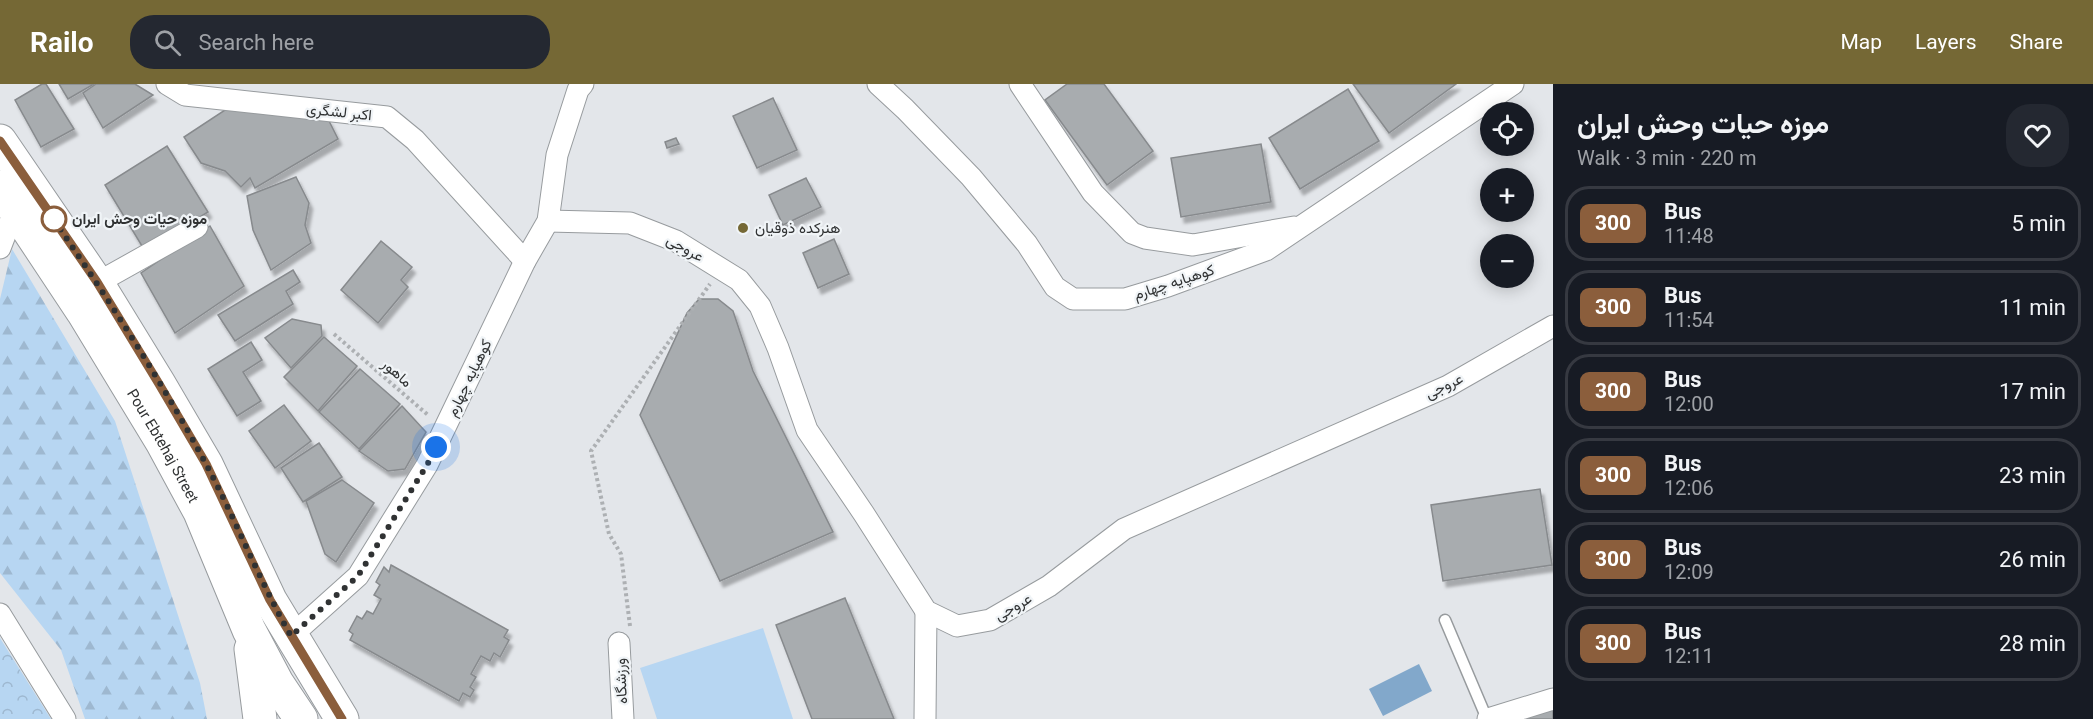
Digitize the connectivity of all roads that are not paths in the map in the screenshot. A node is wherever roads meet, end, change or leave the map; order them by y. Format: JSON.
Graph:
{"nodes":[{"id":1,"x":167,"y":84,"type":"edge"},
{"id":2,"x":583,"y":84,"type":"edge"},
{"id":3,"x":878,"y":84,"type":"edge"},
{"id":4,"x":1020,"y":84,"type":"edge"},
{"id":5,"x":1513,"y":84,"type":"edge"},
{"id":6,"x":0,"y":141,"type":"edge"},
{"id":7,"x":8,"y":198,"type":"edge"},
{"id":8,"x":548,"y":221,"type":"junction"},
{"id":9,"x":1300,"y":226,"type":"junction"},
{"id":10,"x":197,"y":227,"type":"dead end"},
{"id":11,"x":0,"y":248,"type":"edge"},
{"id":12,"x":525,"y":261,"type":"junction"},
{"id":13,"x":97,"y":282,"type":"junction"},
{"id":14,"x":1553,"y":326,"type":"edge"},
{"id":15,"x":270,"y":600,"type":"junction"},
{"id":16,"x":926,"y":611,"type":"junction"},
{"id":17,"x":0,"y":614,"type":"edge"},
{"id":18,"x":1445,"y":620,"type":"dead end"},
{"id":19,"x":249,"y":630,"type":"junction"},
{"id":20,"x":291,"y":636,"type":"junction"},
{"id":21,"x":619,"y":643,"type":"road end"},
{"id":22,"x":1553,"y":699,"type":"edge"},
{"id":23,"x":65,"y":719,"type":"edge"},
{"id":24,"x":260,"y":719,"type":"edge"},
{"id":25,"x":301,"y":719,"type":"edge"},
{"id":26,"x":342,"y":719,"type":"edge"},
{"id":27,"x":623,"y":719,"type":"edge"},
{"id":28,"x":925,"y":719,"type":"edge"},
{"id":29,"x":1488,"y":719,"type":"edge"}],
"edges":[{"from":1,"to":12,"type":"street","name":"اکبر لشگری"},
{"from":2,"to":8,"type":"street","name":"کوهپایه چهارم"},
{"from":3,"to":9,"type":"street","name":"کوهپایه چهارم"},
{"from":4,"to":9,"type":"street"},
{"from":5,"to":9,"type":"street","name":"کوهپایه چهارم"},
{"from":6,"to":13,"type":"main road","name":"Pour Ebtehaj Street"},
{"from":7,"to":11,"type":"street"},
{"from":7,"to":19,"type":"main road","name":"Pour Ebtehaj Street"},
{"from":8,"to":12,"type":"street","name":"کوهپایه چهارم"},
{"from":8,"to":16,"type":"street","name":"عروجی"},
{"from":10,"to":13,"type":"street"},
{"from":12,"to":20,"type":"street","name":"کوهپایه چهارم"},
{"from":13,"to":15,"type":"main road","name":"Pour Ebtehaj Street"},
{"from":14,"to":16,"type":"street","name":"عروجی"},
{"from":15,"to":19,"type":"main road"},
{"from":15,"to":20,"type":"main road","name":"Pour Ebtehaj Street"},
{"from":16,"to":28,"type":"street"},
{"from":17,"to":23,"type":"street"},
{"from":18,"to":29,"type":"lane"},
{"from":19,"to":24,"type":"main road"},
{"from":19,"to":25,"type":"main road","name":"Pour Ebtehaj Street"},
{"from":20,"to":26,"type":"main road","name":"Pour Ebtehaj Street"},
{"from":21,"to":27,"type":"street","name":"ورزشگاه"},
{"from":22,"to":29,"type":"street"}]}
